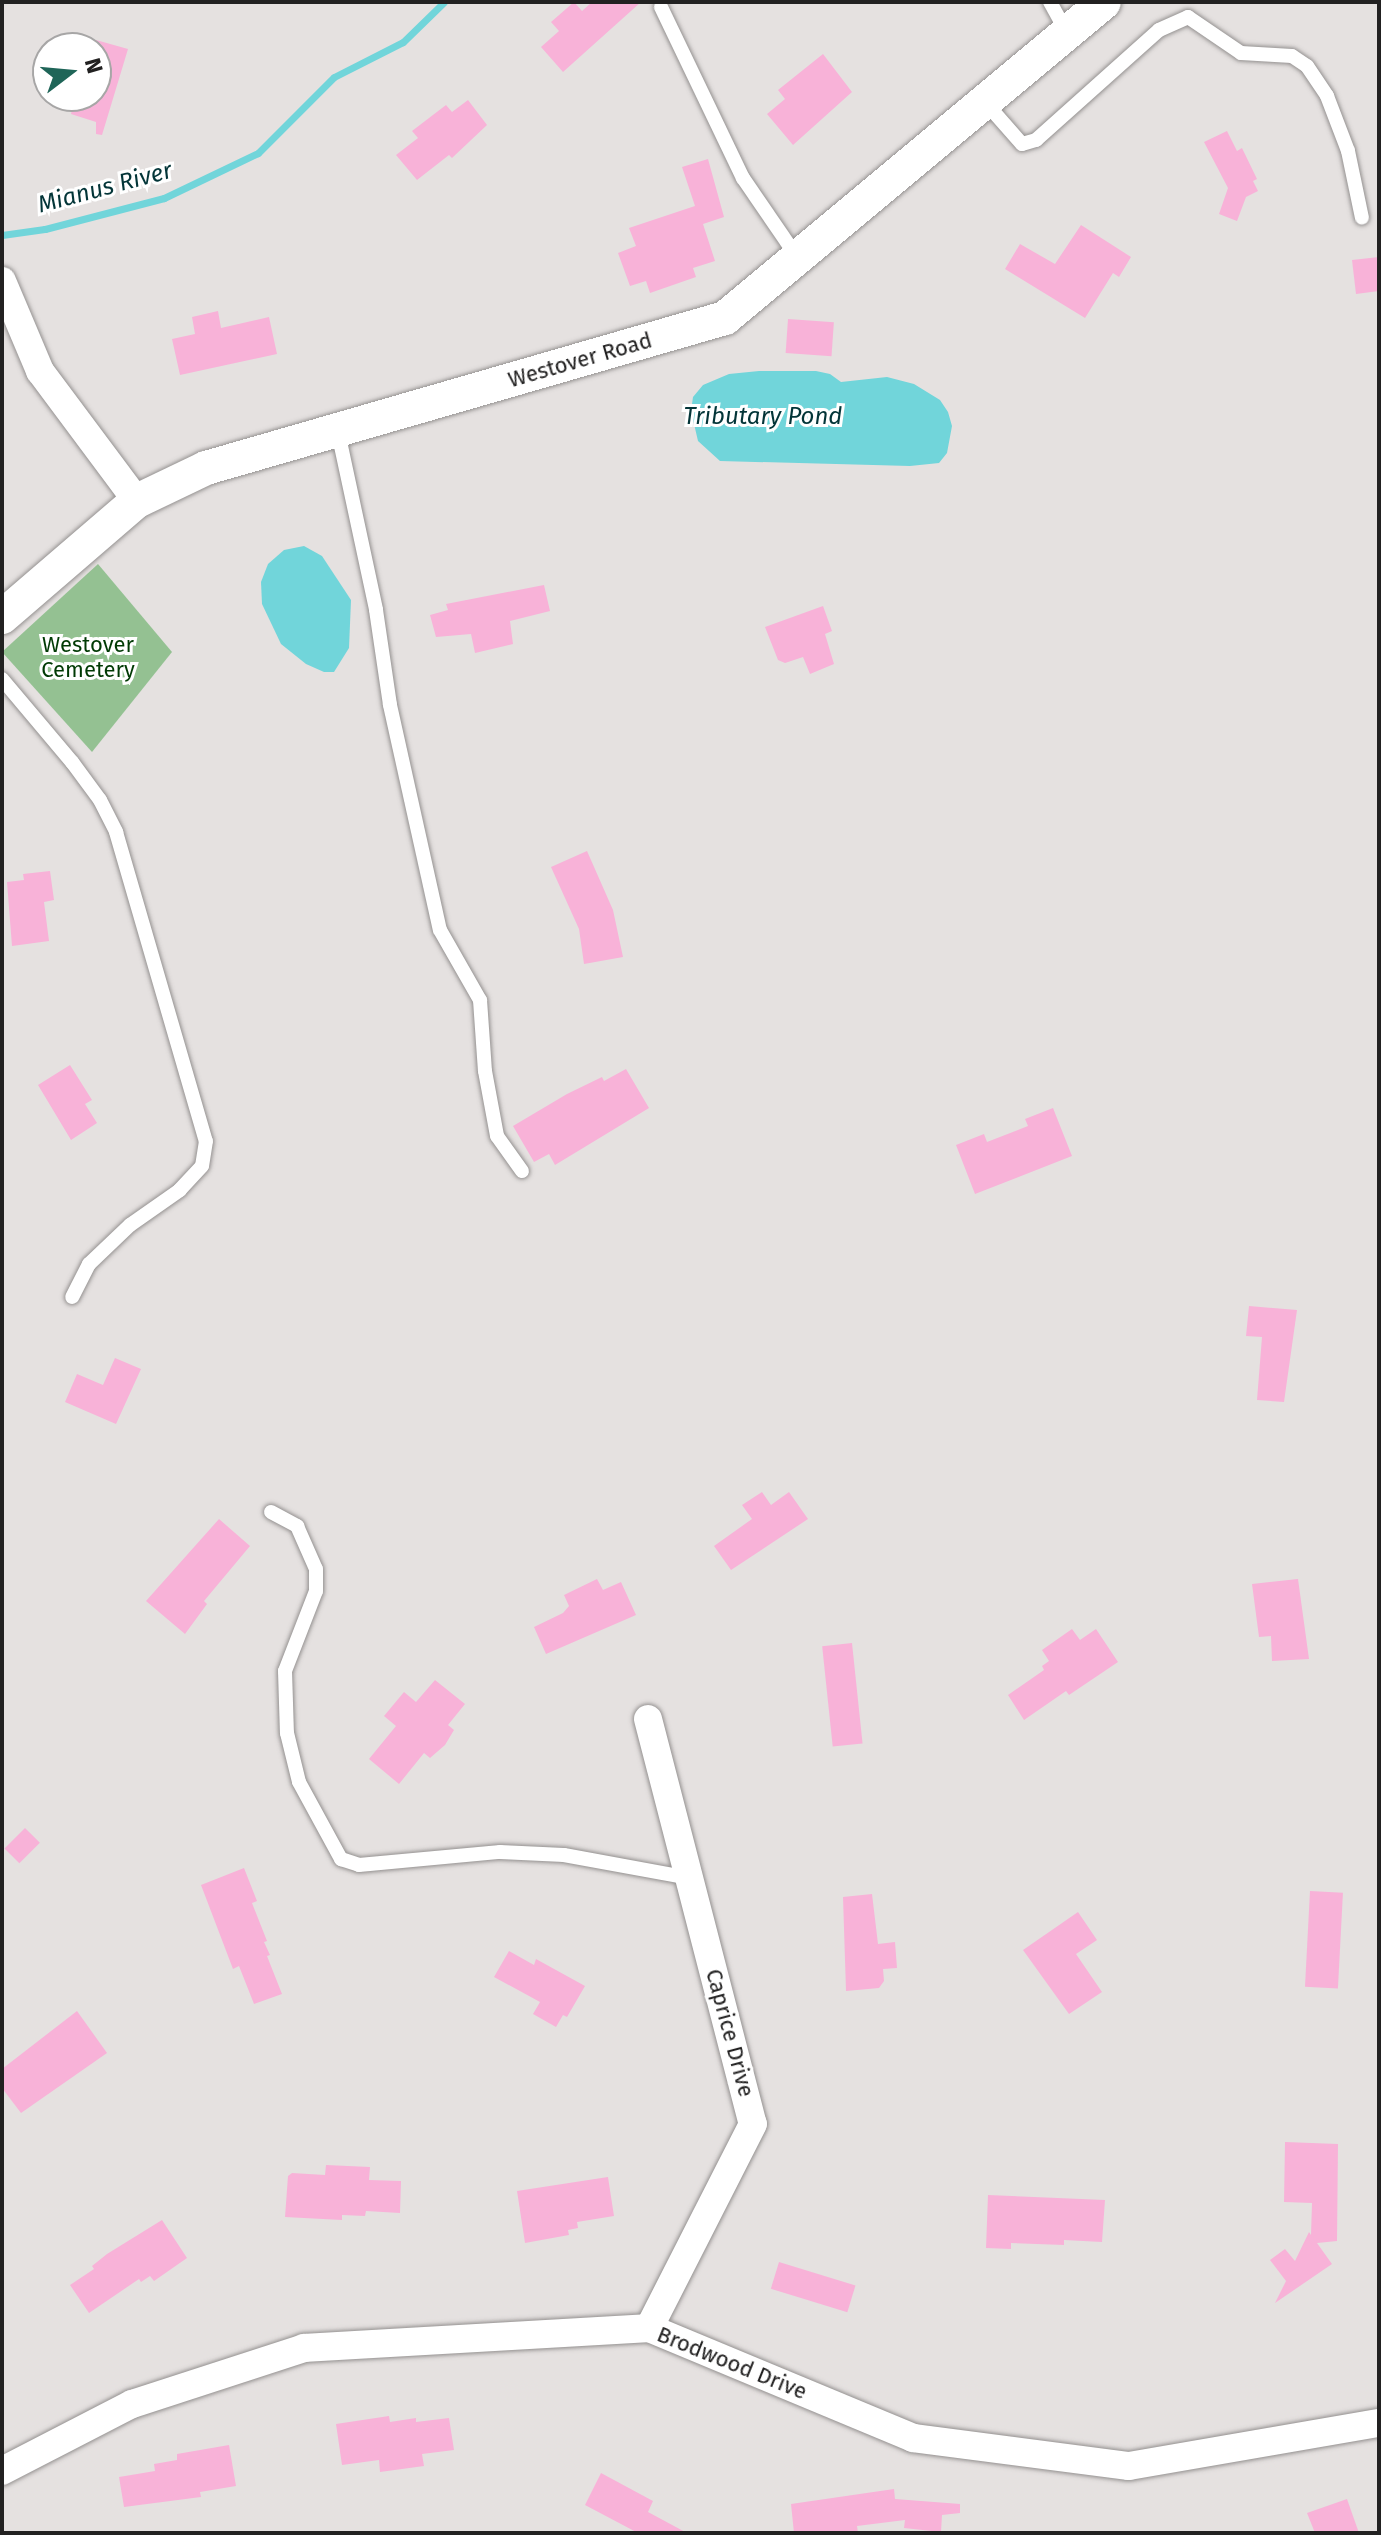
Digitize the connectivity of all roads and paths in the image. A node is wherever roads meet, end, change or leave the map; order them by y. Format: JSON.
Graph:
{"nodes":[{"id":1,"x":1050,"y":2,"type":"edge"},
{"id":2,"x":1104,"y":2,"type":"edge"},
{"id":3,"x":661,"y":7,"type":"dead end"},
{"id":4,"x":1067,"y":33,"type":"junction"},
{"id":5,"x":985,"y":101,"type":"junction"},
{"id":6,"x":1362,"y":218,"type":"dead end"},
{"id":7,"x":797,"y":258,"type":"junction"},
{"id":8,"x":2,"y":281,"type":"edge"},
{"id":9,"x":338,"y":432,"type":"junction"},
{"id":10,"x":137,"y":501,"type":"junction"},
{"id":11,"x":2,"y":617,"type":"edge"},
{"id":12,"x":2,"y":679,"type":"edge"},
{"id":13,"x":522,"y":1171,"type":"dead end"},
{"id":14,"x":72,"y":1297,"type":"dead end"},
{"id":15,"x":271,"y":1512,"type":"dead end"},
{"id":16,"x":648,"y":1719,"type":"dead end"},
{"id":17,"x":689,"y":1878,"type":"junction"},
{"id":18,"x":649,"y":2328,"type":"junction"},
{"id":19,"x":1379,"y":2423,"type":"edge"},
{"id":20,"x":2,"y":2471,"type":"edge"}],
"edges":[{"from":1,"to":4,"type":"lane"},
{"from":2,"to":4,"type":"street","name":"Westover Road"},
{"from":3,"to":7,"type":"lane"},
{"from":4,"to":5,"type":"street","name":"Westover Road"},
{"from":5,"to":6,"type":"lane"},
{"from":5,"to":7,"type":"street","name":"Westover Road"},
{"from":7,"to":9,"type":"street","name":"Westover Road"},
{"from":8,"to":10,"type":"street"},
{"from":9,"to":10,"type":"street","name":"Westover Road"},
{"from":9,"to":13,"type":"lane"},
{"from":10,"to":11,"type":"street","name":"Westover Road"},
{"from":12,"to":14,"type":"lane"},
{"from":15,"to":17,"type":"lane"},
{"from":16,"to":17,"type":"street","name":"Caprice Drive"},
{"from":17,"to":18,"type":"street","name":"Caprice Drive"},
{"from":18,"to":19,"type":"street","name":"Brodwood Drive"},
{"from":18,"to":20,"type":"street","name":"Brodwood Drive"}]}
